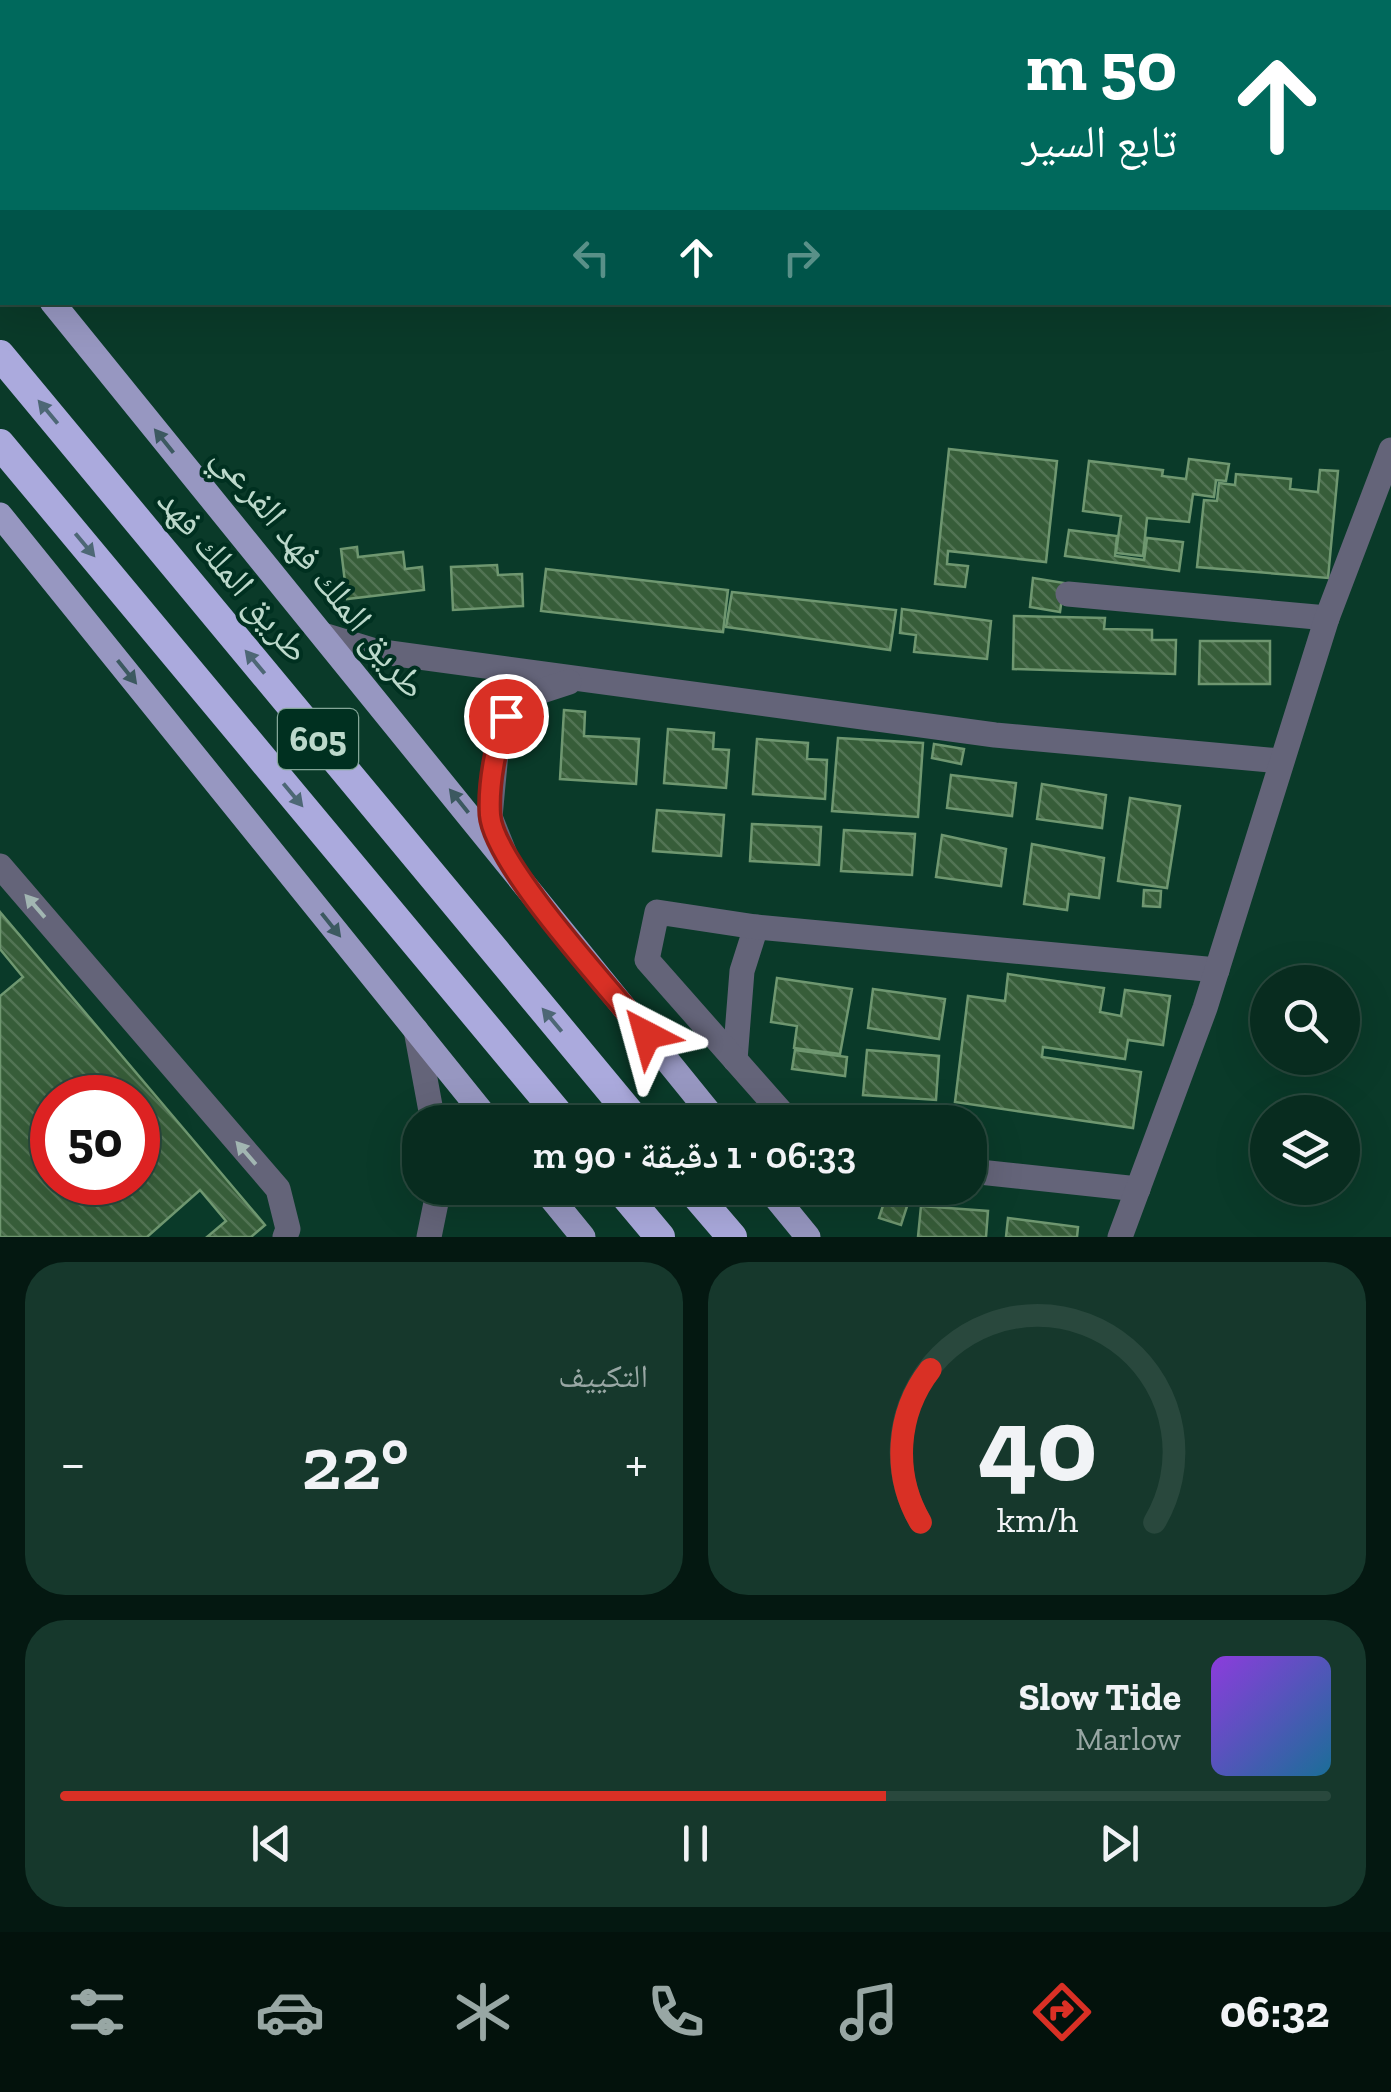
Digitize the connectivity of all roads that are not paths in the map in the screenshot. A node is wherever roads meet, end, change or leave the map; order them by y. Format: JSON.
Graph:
{"nodes":[{"id":1,"x":54,"y":305,"type":"edge"},
{"id":2,"x":0,"y":355,"type":"edge"},
{"id":3,"x":0,"y":444,"type":"edge"},
{"id":4,"x":1391,"y":450,"type":"edge"},
{"id":5,"x":0,"y":515,"type":"edge"},
{"id":6,"x":1068,"y":594,"type":"dead end"},
{"id":7,"x":1327,"y":618,"type":"junction"},
{"id":8,"x":323,"y":635,"type":"junction"},
{"id":9,"x":578,"y":679,"type":"junction"},
{"id":10,"x":1280,"y":761,"type":"junction"},
{"id":11,"x":508,"y":861,"type":"junction"},
{"id":12,"x":0,"y":866,"type":"edge"},
{"id":13,"x":756,"y":927,"type":"junction"},
{"id":14,"x":1217,"y":970,"type":"junction"},
{"id":15,"x":416,"y":1030,"type":"junction"},
{"id":16,"x":735,"y":1060,"type":"junction"},
{"id":17,"x":430,"y":1105,"type":"edge"},
{"id":18,"x":476,"y":1105,"type":"edge"},
{"id":19,"x":551,"y":1105,"type":"edge"},
{"id":20,"x":622,"y":1105,"type":"edge"},
{"id":21,"x":702,"y":1105,"type":"edge"},
{"id":22,"x":775,"y":1105,"type":"edge"},
{"id":23,"x":987,"y":1173,"type":"edge"},
{"id":24,"x":1138,"y":1189,"type":"junction"},
{"id":25,"x":436,"y":1205,"type":"edge"},
{"id":26,"x":557,"y":1205,"type":"edge"},
{"id":27,"x":633,"y":1205,"type":"edge"},
{"id":28,"x":705,"y":1205,"type":"edge"},
{"id":29,"x":782,"y":1205,"type":"edge"},
{"id":30,"x":285,"y":1237,"type":"edge"},
{"id":31,"x":429,"y":1237,"type":"edge"},
{"id":32,"x":582,"y":1237,"type":"edge"},
{"id":33,"x":660,"y":1237,"type":"edge"},
{"id":34,"x":732,"y":1237,"type":"edge"},
{"id":35,"x":808,"y":1237,"type":"edge"},
{"id":36,"x":1120,"y":1237,"type":"edge"}],
"edges":[{"from":8,"to":1,"type":"main road","name":"طريق الملك فهد الفرعي","one_way":true},
{"from":20,"to":2,"type":"highway","name":"طريق الملك فهد","number":"605","one_way":true},
{"from":3,"to":19,"type":"highway","number":"605","one_way":true},
{"from":4,"to":7,"type":"street"},
{"from":5,"to":15,"type":"main road","one_way":true},
{"from":6,"to":7,"type":"street"},
{"from":7,"to":10,"type":"street"},
{"from":8,"to":9,"type":"street"},
{"from":11,"to":8,"type":"main road","name":"طريق الملك فهد الفرعي","one_way":true},
{"from":9,"to":10,"type":"street"},
{"from":9,"to":11,"type":"street"},
{"from":10,"to":14,"type":"street"},
{"from":11,"to":21,"type":"main road","name":"طريق الملك فهد الفرعي"},
{"from":30,"to":12,"type":"street","one_way":true},
{"from":13,"to":14,"type":"street"},
{"from":13,"to":16,"type":"street"},
{"from":13,"to":16,"type":"street"},
{"from":14,"to":24,"type":"street"},
{"from":15,"to":17,"type":"street"},
{"from":15,"to":18,"type":"main road"},
{"from":16,"to":22,"type":"street"},
{"from":23,"to":24,"type":"street"},
{"from":24,"to":36,"type":"street"},
{"from":25,"to":31,"type":"street"},
{"from":26,"to":32,"type":"main road"},
{"from":27,"to":33,"type":"highway"},
{"from":28,"to":34,"type":"highway"},
{"from":29,"to":35,"type":"main road"}]}
